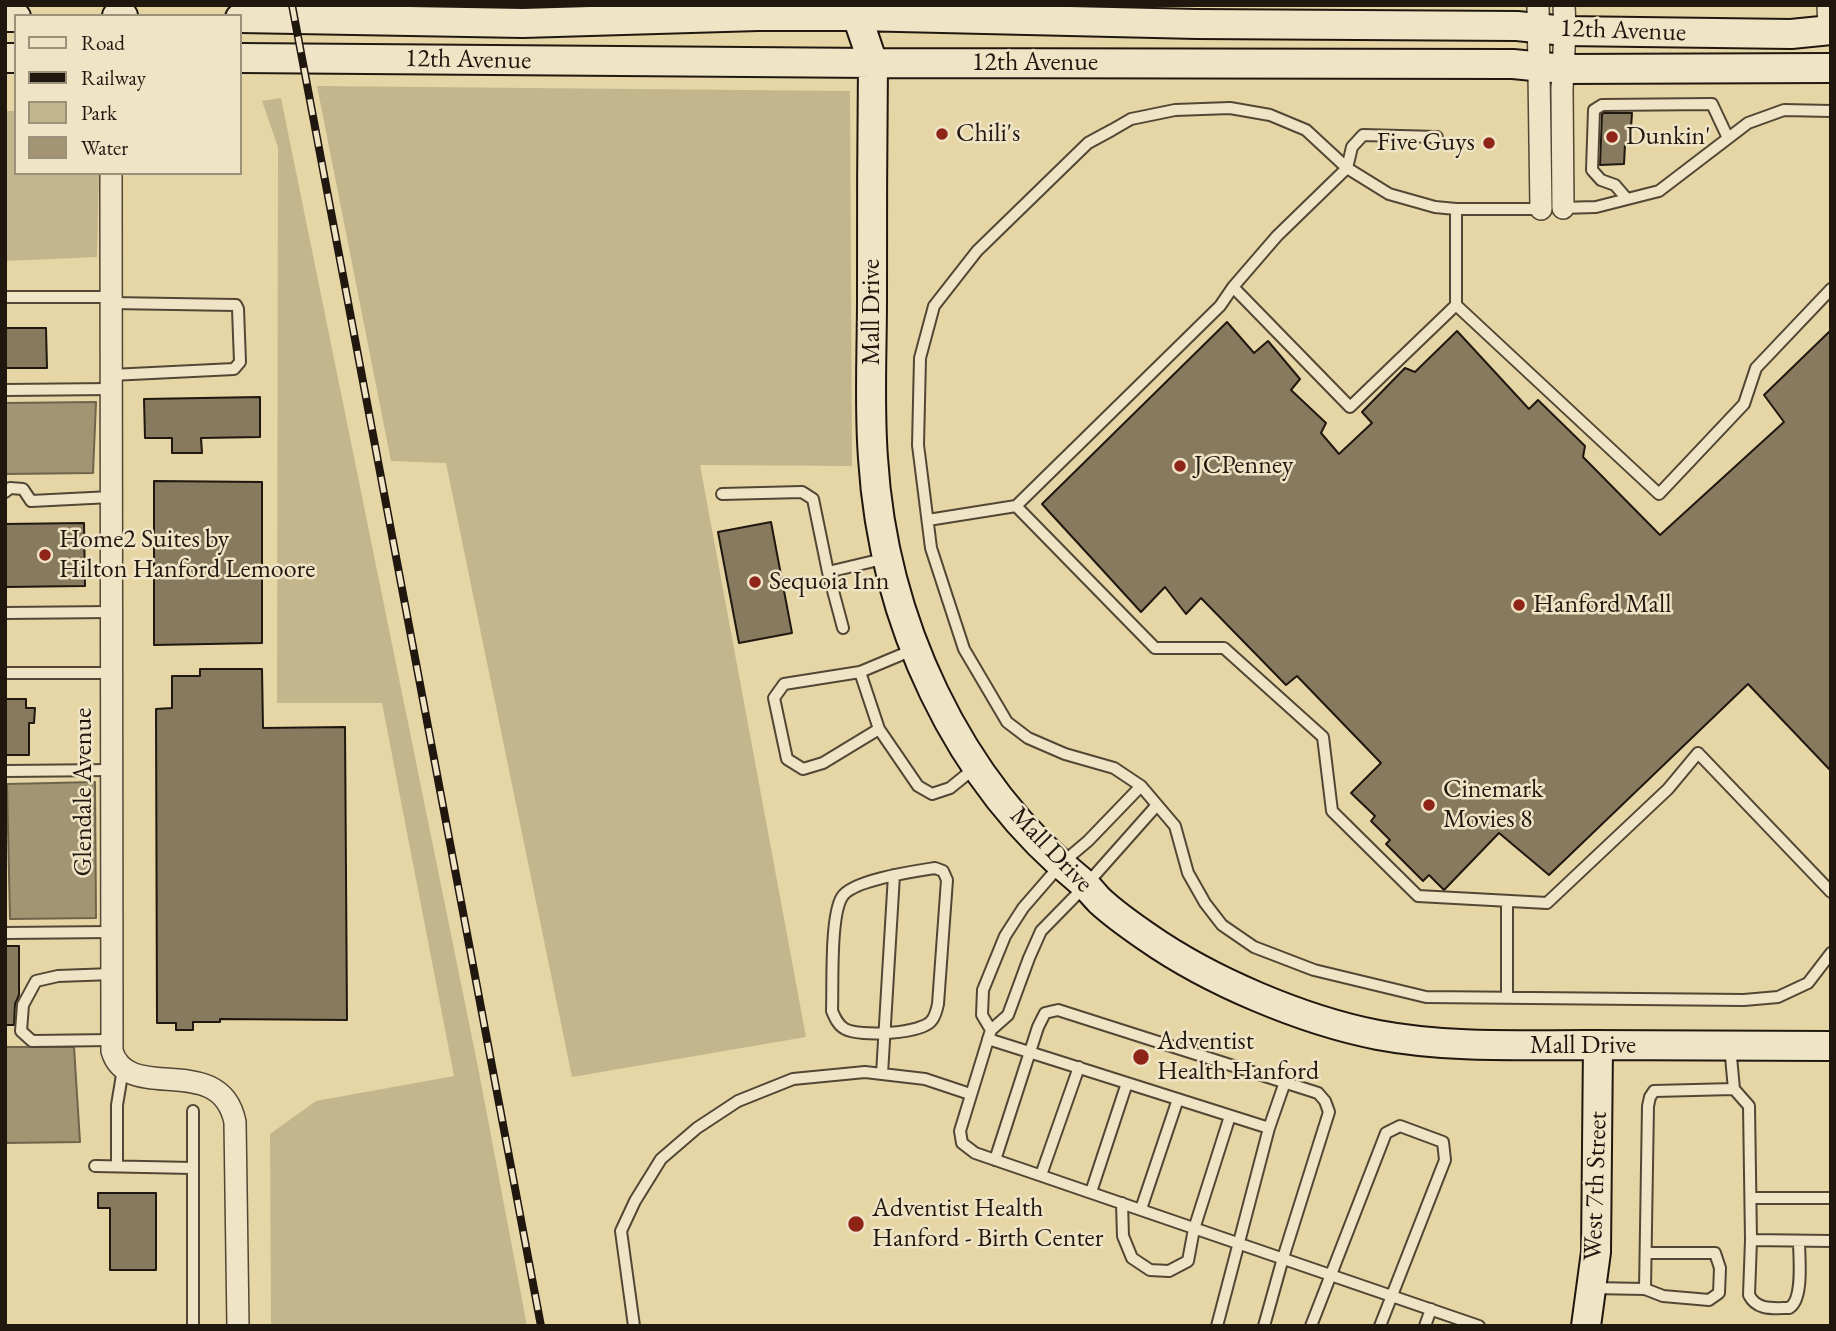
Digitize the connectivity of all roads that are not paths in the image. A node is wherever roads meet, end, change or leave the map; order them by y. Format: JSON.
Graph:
{"nodes":[{"id":1,"x":857,"y":11,"type":"edge"},
{"id":2,"x":891,"y":11,"type":"edge"},
{"id":3,"x":568,"y":14,"type":"edge"},
{"id":4,"x":1538,"y":16,"type":"edge"},
{"id":5,"x":1565,"y":18,"type":"edge"},
{"id":6,"x":242,"y":20,"type":"edge"},
{"id":7,"x":1829,"y":22,"type":"edge"},
{"id":8,"x":242,"y":58,"type":"edge"},
{"id":9,"x":370,"y":58,"type":"junction"},
{"id":10,"x":873,"y":63,"type":"junction"},
{"id":11,"x":1552,"y":68,"type":"junction"},
{"id":12,"x":1831,"y":68,"type":"edge"},
{"id":13,"x":1831,"y":111,"type":"edge"},
{"id":14,"x":1437,"y":137,"type":"dead end"},
{"id":15,"x":1728,"y":138,"type":"junction"},
{"id":16,"x":1348,"y":168,"type":"junction"},
{"id":17,"x":111,"y":175,"type":"edge"},
{"id":18,"x":1627,"y":199,"type":"junction"},
{"id":19,"x":1563,"y":208,"type":"junction"},
{"id":20,"x":1456,"y":209,"type":"junction"},
{"id":21,"x":1541,"y":209,"type":"junction"},
{"id":22,"x":1233,"y":287,"type":"junction"},
{"id":23,"x":1831,"y":289,"type":"edge"},
{"id":24,"x":5,"y":297,"type":"edge"},
{"id":25,"x":111,"y":300,"type":"junction"},
{"id":26,"x":1456,"y":305,"type":"junction"},
{"id":27,"x":111,"y":382,"type":"junction"},
{"id":28,"x":5,"y":390,"type":"edge"},
{"id":29,"x":5,"y":492,"type":"edge"},
{"id":30,"x":722,"y":494,"type":"dead end"},
{"id":31,"x":111,"y":496,"type":"junction"},
{"id":32,"x":1016,"y":506,"type":"junction"},
{"id":33,"x":928,"y":520,"type":"junction"},
{"id":34,"x":887,"y":558,"type":"junction"},
{"id":35,"x":828,"y":572,"type":"junction"},
{"id":36,"x":112,"y":612,"type":"junction"},
{"id":37,"x":5,"y":613,"type":"edge"},
{"id":38,"x":843,"y":628,"type":"dead end"},
{"id":39,"x":915,"y":649,"type":"junction"},
{"id":40,"x":860,"y":672,"type":"junction"},
{"id":41,"x":5,"y":673,"type":"edge"},
{"id":42,"x":112,"y":673,"type":"junction"},
{"id":43,"x":879,"y":729,"type":"junction"},
{"id":44,"x":978,"y":766,"type":"junction"},
{"id":45,"x":112,"y":770,"type":"junction"},
{"id":46,"x":5,"y":771,"type":"edge"},
{"id":47,"x":1141,"y":786,"type":"junction"},
{"id":48,"x":1157,"y":805,"type":"junction"},
{"id":49,"x":1062,"y":863,"type":"junction"},
{"id":50,"x":894,"y":875,"type":"junction"},
{"id":51,"x":1086,"y":885,"type":"junction"},
{"id":52,"x":1831,"y":892,"type":"edge"},
{"id":53,"x":1507,"y":901,"type":"junction"},
{"id":54,"x":112,"y":932,"type":"junction"},
{"id":55,"x":5,"y":933,"type":"edge"},
{"id":56,"x":1831,"y":953,"type":"edge"},
{"id":57,"x":112,"y":974,"type":"junction"},
{"id":58,"x":1507,"y":998,"type":"junction"},
{"id":59,"x":884,"y":1033,"type":"junction"},
{"id":60,"x":989,"y":1034,"type":"junction"},
{"id":61,"x":112,"y":1040,"type":"junction"},
{"id":62,"x":1598,"y":1045,"type":"junction"},
{"id":63,"x":1730,"y":1046,"type":"junction"},
{"id":64,"x":1831,"y":1046,"type":"edge"},
{"id":65,"x":1030,"y":1052,"type":"junction"},
{"id":66,"x":1079,"y":1067,"type":"junction"},
{"id":67,"x":123,"y":1069,"type":"junction"},
{"id":68,"x":882,"y":1074,"type":"junction"},
{"id":69,"x":1285,"y":1082,"type":"junction"},
{"id":70,"x":1127,"y":1083,"type":"junction"},
{"id":71,"x":1734,"y":1089,"type":"junction"},
{"id":72,"x":971,"y":1094,"type":"junction"},
{"id":73,"x":1178,"y":1099,"type":"junction"},
{"id":74,"x":193,"y":1111,"type":"dead end"},
{"id":75,"x":1230,"y":1116,"type":"junction"},
{"id":76,"x":1269,"y":1128,"type":"junction"},
{"id":77,"x":995,"y":1160,"type":"junction"},
{"id":78,"x":95,"y":1166,"type":"dead end"},
{"id":79,"x":117,"y":1166,"type":"junction"},
{"id":80,"x":193,"y":1168,"type":"junction"},
{"id":81,"x":1041,"y":1175,"type":"junction"},
{"id":82,"x":1091,"y":1192,"type":"junction"},
{"id":83,"x":1751,"y":1198,"type":"junction"},
{"id":84,"x":1831,"y":1198,"type":"edge"},
{"id":85,"x":1122,"y":1203,"type":"junction"},
{"id":86,"x":1141,"y":1209,"type":"junction"},
{"id":87,"x":1194,"y":1229,"type":"junction"},
{"id":88,"x":1751,"y":1240,"type":"junction"},
{"id":89,"x":1799,"y":1241,"type":"junction"},
{"id":90,"x":1831,"y":1241,"type":"edge"},
{"id":91,"x":1239,"y":1243,"type":"junction"},
{"id":92,"x":1646,"y":1253,"type":"junction"},
{"id":93,"x":1283,"y":1258,"type":"junction"},
{"id":94,"x":1331,"y":1273,"type":"junction"},
{"id":95,"x":1592,"y":1288,"type":"junction"},
{"id":96,"x":1644,"y":1289,"type":"junction"},
{"id":97,"x":1391,"y":1295,"type":"junction"},
{"id":98,"x":1431,"y":1309,"type":"junction"},
{"id":99,"x":193,"y":1326,"type":"edge"},
{"id":100,"x":238,"y":1326,"type":"edge"},
{"id":101,"x":634,"y":1326,"type":"edge"},
{"id":102,"x":1217,"y":1326,"type":"edge"},
{"id":103,"x":1264,"y":1326,"type":"edge"},
{"id":104,"x":1311,"y":1326,"type":"edge"},
{"id":105,"x":1380,"y":1326,"type":"edge"},
{"id":106,"x":1425,"y":1326,"type":"edge"},
{"id":107,"x":1479,"y":1326,"type":"edge"},
{"id":108,"x":1586,"y":1326,"type":"edge"}],
"edges":[{"from":1,"to":2,"type":"main road","name":"12th Avenue"},
{"from":1,"to":3,"type":"main road","name":"12th Avenue"},
{"from":1,"to":10,"type":"main road","name":"Mall Drive"},
{"from":2,"to":4,"type":"main road","name":"12th Avenue"},
{"from":2,"to":10,"type":"main road","name":"Mall Drive"},
{"from":3,"to":6,"type":"main road","name":"12th Avenue"},
{"from":3,"to":9,"type":"main road"},
{"from":4,"to":5,"type":"main road","name":"12th Avenue"},
{"from":4,"to":11,"type":"street"},
{"from":5,"to":7,"type":"main road","name":"12th Avenue"},
{"from":5,"to":11,"type":"street"},
{"from":8,"to":9,"type":"main road","name":"12th Avenue"},
{"from":9,"to":10,"type":"main road","name":"12th Avenue"},
{"from":10,"to":11,"type":"main road","name":"12th Avenue"},
{"from":10,"to":34,"type":"main road","name":"Mall Drive"},
{"from":11,"to":12,"type":"main road","name":"12th Avenue"},
{"from":11,"to":19,"type":"street"},
{"from":11,"to":21,"type":"street"},
{"from":13,"to":15,"type":"lane"},
{"from":14,"to":16,"type":"lane"},
{"from":15,"to":18,"type":"lane"},
{"from":15,"to":18,"type":"lane"},
{"from":16,"to":20,"type":"lane"},
{"from":16,"to":22,"type":"lane"},
{"from":16,"to":33,"type":"lane"},
{"from":17,"to":25,"type":"street","name":"Glendale Avenue"},
{"from":18,"to":19,"type":"lane"},
{"from":19,"to":21,"type":"lane"},
{"from":20,"to":21,"type":"lane"},
{"from":20,"to":26,"type":"lane"},
{"from":22,"to":26,"type":"lane"},
{"from":22,"to":32,"type":"lane"},
{"from":23,"to":26,"type":"lane"},
{"from":24,"to":25,"type":"lane"},
{"from":25,"to":27,"type":"street","name":"Glendale Avenue"},
{"from":25,"to":27,"type":"lane"},
{"from":27,"to":28,"type":"lane"},
{"from":27,"to":31,"type":"street","name":"Glendale Avenue"},
{"from":29,"to":31,"type":"lane"},
{"from":30,"to":35,"type":"lane"},
{"from":31,"to":36,"type":"street","name":"Glendale Avenue"},
{"from":32,"to":33,"type":"lane"},
{"from":32,"to":53,"type":"lane"},
{"from":33,"to":47,"type":"lane"},
{"from":34,"to":35,"type":"lane"},
{"from":34,"to":39,"type":"main road","name":"Mall Drive"},
{"from":35,"to":38,"type":"lane"},
{"from":36,"to":37,"type":"lane"},
{"from":36,"to":42,"type":"street","name":"Glendale Avenue"},
{"from":39,"to":40,"type":"lane"},
{"from":39,"to":44,"type":"main road","name":"Mall Drive"},
{"from":40,"to":43,"type":"lane"},
{"from":40,"to":43,"type":"lane"},
{"from":41,"to":42,"type":"lane"},
{"from":42,"to":45,"type":"street","name":"Glendale Avenue"},
{"from":43,"to":44,"type":"lane"},
{"from":44,"to":49,"type":"main road","name":"Mall Drive"},
{"from":45,"to":46,"type":"lane"},
{"from":45,"to":54,"type":"street","name":"Glendale Avenue"},
{"from":47,"to":48,"type":"lane"},
{"from":47,"to":49,"type":"lane"},
{"from":48,"to":51,"type":"lane"},
{"from":48,"to":58,"type":"lane"},
{"from":49,"to":51,"type":"main road","name":"Mall Drive"},
{"from":49,"to":60,"type":"lane"},
{"from":50,"to":59,"type":"lane"},
{"from":50,"to":59,"type":"lane"},
{"from":50,"to":59,"type":"lane"},
{"from":51,"to":60,"type":"lane"},
{"from":51,"to":62,"type":"main road","name":"Mall Drive"},
{"from":52,"to":53,"type":"lane"},
{"from":53,"to":58,"type":"lane"},
{"from":54,"to":55,"type":"lane"},
{"from":54,"to":57,"type":"street","name":"Glendale Avenue"},
{"from":56,"to":58,"type":"lane"},
{"from":57,"to":61,"type":"street","name":"Glendale Avenue"},
{"from":57,"to":61,"type":"lane"},
{"from":59,"to":68,"type":"lane"},
{"from":60,"to":65,"type":"lane"},
{"from":60,"to":72,"type":"lane"},
{"from":61,"to":67,"type":"street","name":"Glendale Avenue"},
{"from":62,"to":63,"type":"main road","name":"Mall Drive"},
{"from":62,"to":95,"type":"main road","name":"West 7th Street"},
{"from":63,"to":64,"type":"main road","name":"Mall Drive"},
{"from":63,"to":71,"type":"lane"},
{"from":65,"to":66,"type":"lane"},
{"from":65,"to":69,"type":"lane"},
{"from":65,"to":77,"type":"lane"},
{"from":66,"to":70,"type":"lane"},
{"from":66,"to":81,"type":"lane"},
{"from":67,"to":79,"type":"lane"},
{"from":67,"to":100,"type":"street"},
{"from":68,"to":72,"type":"lane"},
{"from":68,"to":101,"type":"lane"},
{"from":69,"to":76,"type":"lane"},
{"from":69,"to":93,"type":"lane"},
{"from":70,"to":73,"type":"lane"},
{"from":70,"to":82,"type":"lane"},
{"from":71,"to":83,"type":"lane"},
{"from":71,"to":92,"type":"lane"},
{"from":72,"to":77,"type":"lane"},
{"from":73,"to":75,"type":"lane"},
{"from":73,"to":86,"type":"lane"},
{"from":74,"to":80,"type":"lane"},
{"from":75,"to":76,"type":"lane"},
{"from":75,"to":87,"type":"lane"},
{"from":76,"to":91,"type":"lane"},
{"from":77,"to":81,"type":"lane"},
{"from":78,"to":79,"type":"lane"},
{"from":79,"to":80,"type":"lane"},
{"from":80,"to":99,"type":"lane"},
{"from":81,"to":82,"type":"lane"},
{"from":82,"to":85,"type":"lane"},
{"from":83,"to":84,"type":"lane"},
{"from":83,"to":88,"type":"lane"},
{"from":85,"to":86,"type":"lane"},
{"from":85,"to":87,"type":"lane"},
{"from":86,"to":87,"type":"lane"},
{"from":87,"to":91,"type":"lane"},
{"from":88,"to":89,"type":"lane"},
{"from":88,"to":89,"type":"lane"},
{"from":89,"to":90,"type":"lane"},
{"from":91,"to":93,"type":"lane"},
{"from":91,"to":102,"type":"lane"},
{"from":92,"to":96,"type":"lane"},
{"from":92,"to":96,"type":"lane"},
{"from":93,"to":94,"type":"lane"},
{"from":93,"to":103,"type":"lane"},
{"from":94,"to":97,"type":"lane"},
{"from":94,"to":97,"type":"lane"},
{"from":94,"to":104,"type":"lane"},
{"from":95,"to":96,"type":"lane"},
{"from":95,"to":108,"type":"main road","name":"West 7th Street"},
{"from":97,"to":98,"type":"lane"},
{"from":97,"to":105,"type":"lane"},
{"from":98,"to":106,"type":"lane"},
{"from":98,"to":107,"type":"lane"}]}
